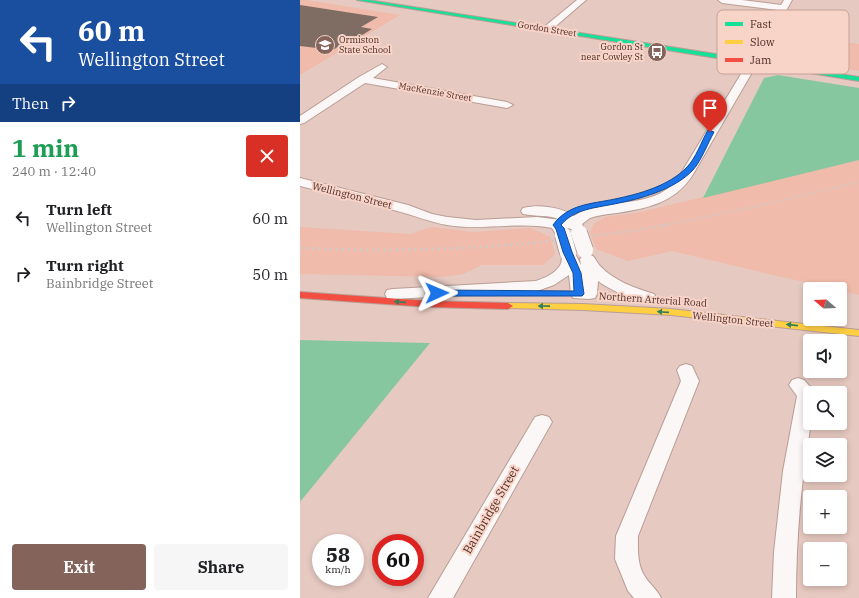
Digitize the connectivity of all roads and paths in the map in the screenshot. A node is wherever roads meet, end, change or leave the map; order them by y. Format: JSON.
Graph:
{"nodes":[{"id":1,"x":359,"y":0,"type":"edge"},
{"id":2,"x":582,"y":0,"type":"edge"},
{"id":3,"x":722,"y":0,"type":"edge"},
{"id":4,"x":786,"y":4,"type":"edge"},
{"id":5,"x":547,"y":29,"type":"junction"},
{"id":6,"x":717,"y":56,"type":"edge"},
{"id":7,"x":382,"y":67,"type":"dead end"},
{"id":8,"x":746,"y":74,"type":"edge"},
{"id":9,"x":827,"y":74,"type":"edge"},
{"id":10,"x":363,"y":79,"type":"junction"},
{"id":11,"x":859,"y":79,"type":"edge"},
{"id":12,"x":507,"y":105,"type":"dead end"},
{"id":13,"x":300,"y":121,"type":"edge"},
{"id":14,"x":300,"y":182,"type":"edge"},
{"id":15,"x":567,"y":226,"type":"junction"},
{"id":16,"x":568,"y":254,"type":"junction"},
{"id":17,"x":587,"y":256,"type":"junction"},
{"id":18,"x":549,"y":293,"type":"dead end"},
{"id":19,"x":393,"y":294,"type":"junction"},
{"id":20,"x":300,"y":295,"type":"edge"},
{"id":21,"x":618,"y":296,"type":"dead end"},
{"id":22,"x":327,"y":297,"type":"junction"},
{"id":23,"x":584,"y":297,"type":"junction"},
{"id":24,"x":651,"y":298,"type":"joint"},
{"id":25,"x":859,"y":333,"type":"edge"},
{"id":26,"x":686,"y":370,"type":"dead end"},
{"id":27,"x":798,"y":385,"type":"dead end"},
{"id":28,"x":542,"y":422,"type":"dead end"},
{"id":29,"x":440,"y":598,"type":"edge"},
{"id":30,"x":650,"y":598,"type":"edge"},
{"id":31,"x":784,"y":598,"type":"edge"}],
"edges":[{"from":1,"to":5,"type":"street","name":"Gordon Street"},
{"from":2,"to":5,"type":"street"},
{"from":3,"to":4,"type":"street"},
{"from":5,"to":6,"type":"street","name":"Gordon Street"},
{"from":7,"to":10,"type":"street"},
{"from":8,"to":15,"type":"street"},
{"from":9,"to":11,"type":"street"},
{"from":10,"to":12,"type":"street","name":"MacKenzie Street"},
{"from":10,"to":13,"type":"street"},
{"from":14,"to":15,"type":"street","name":"Wellington Street"},
{"from":15,"to":16,"type":"street","bridge":true},
{"from":15,"to":17,"type":"street","bridge":true},
{"from":16,"to":19,"type":"street"},
{"from":16,"to":23,"type":"street"},
{"from":17,"to":23,"type":"street"},
{"from":17,"to":24,"type":"street"},
{"from":18,"to":19,"type":"street"},
{"from":19,"to":22,"type":"street"},
{"from":20,"to":22,"type":"street"},
{"from":21,"to":24,"type":"street","name":"Northern Arterial Road"},
{"from":23,"to":22,"type":"street","one_way":true},
{"from":25,"to":23,"type":"street","name":"Wellington Street","one_way":true},
{"from":26,"to":30,"type":"street"},
{"from":27,"to":31,"type":"street"},
{"from":28,"to":29,"type":"street","name":"Bainbridge Street"}]}
